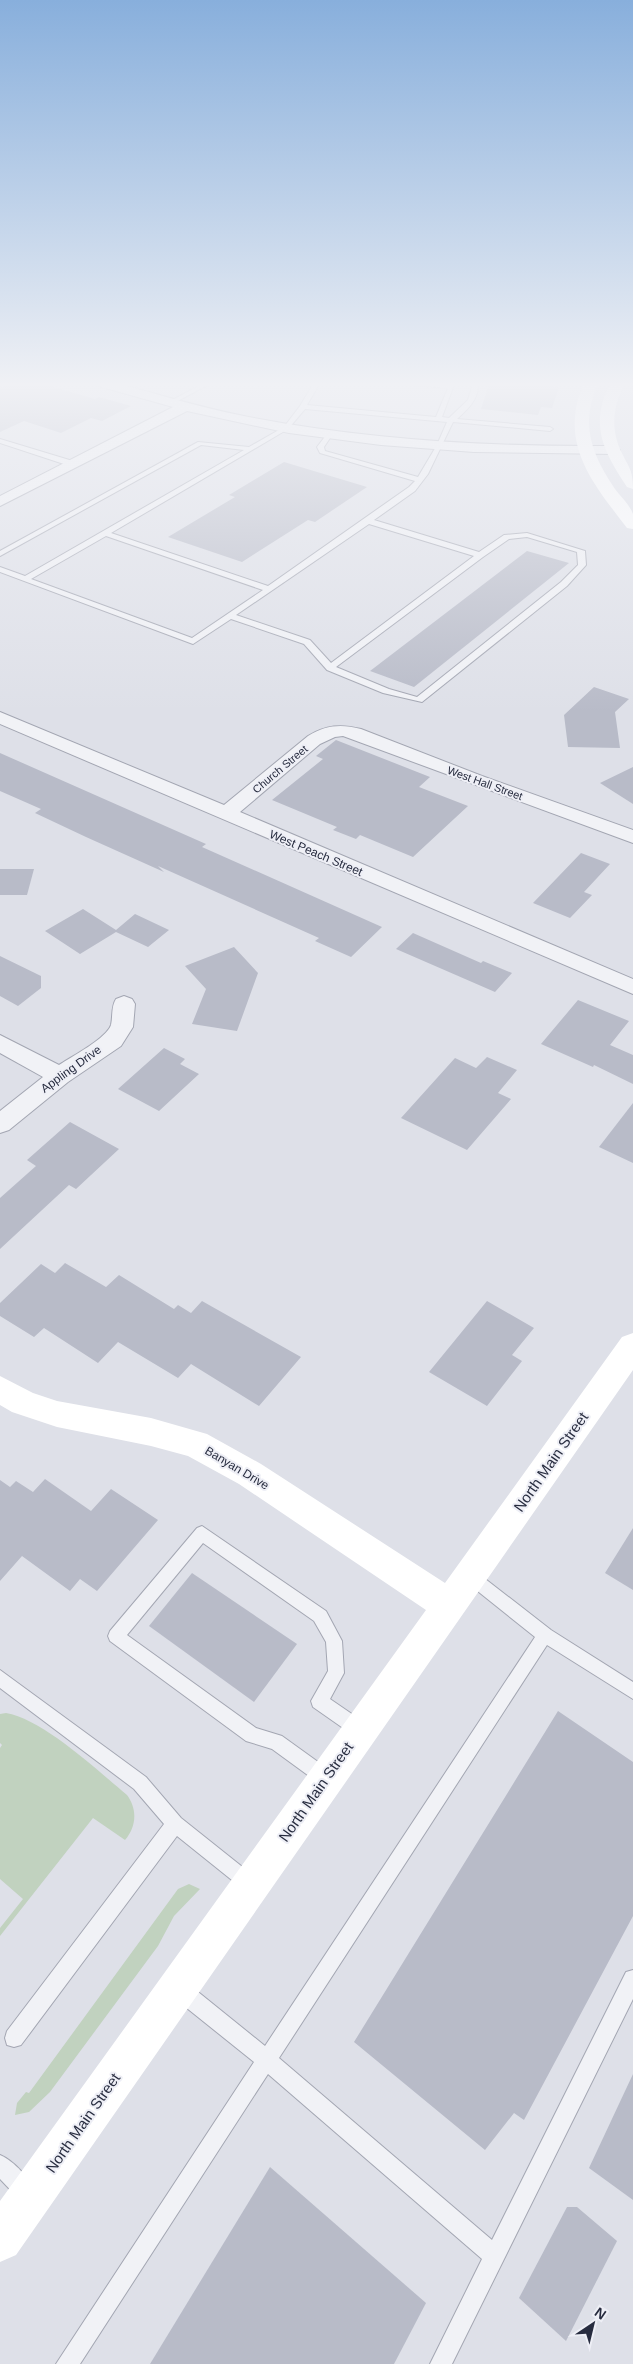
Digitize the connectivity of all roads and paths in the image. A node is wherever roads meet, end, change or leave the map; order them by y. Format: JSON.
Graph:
{"nodes":[{"id":1,"x":21,"y":491,"type":"edge"},
{"id":2,"x":113,"y":491,"type":"edge"},
{"id":3,"x":179,"y":491,"type":"edge"},
{"id":4,"x":409,"y":491,"type":"edge"},
{"id":5,"x":609,"y":491,"type":"edge"},
{"id":6,"x":0,"y":502,"type":"edge"},
{"id":7,"x":368,"y":521,"type":"junction"},
{"id":8,"x":633,"y":524,"type":"edge"},
{"id":9,"x":106,"y":534,"type":"junction"},
{"id":10,"x":0,"y":554,"type":"edge"},
{"id":11,"x":480,"y":555,"type":"junction"},
{"id":12,"x":0,"y":569,"type":"edge"},
{"id":13,"x":25,"y":579,"type":"junction"},
{"id":14,"x":269,"y":589,"type":"junction"},
{"id":15,"x":231,"y":616,"type":"junction"},
{"id":16,"x":330,"y":668,"type":"junction"},
{"id":17,"x":0,"y":717,"type":"edge"},
{"id":18,"x":338,"y":729,"type":"joint"},
{"id":19,"x":226,"y":814,"type":"junction"},
{"id":20,"x":633,"y":837,"type":"edge"},
{"id":21,"x":633,"y":987,"type":"edge"},
{"id":22,"x":124,"y":1004,"type":"dead end"},
{"id":23,"x":0,"y":1044,"type":"edge"},
{"id":24,"x":60,"y":1076,"type":"junction"},
{"id":25,"x":0,"y":1124,"type":"edge"},
{"id":26,"x":633,"y":1346,"type":"edge"},
{"id":27,"x":0,"y":1389,"type":"edge"},
{"id":28,"x":470,"y":1576,"type":"junction"},
{"id":29,"x":448,"y":1605,"type":"junction"},
{"id":30,"x":545,"y":1635,"type":"junction"},
{"id":31,"x":0,"y":1678,"type":"edge"},
{"id":32,"x":633,"y":1691,"type":"edge"},
{"id":33,"x":360,"y":1730,"type":"junction"},
{"id":34,"x":326,"y":1778,"type":"junction"},
{"id":35,"x":175,"y":1824,"type":"junction"},
{"id":36,"x":251,"y":1885,"type":"junction"},
{"id":37,"x":633,"y":1979,"type":"edge"},
{"id":38,"x":178,"y":1988,"type":"junction"},
{"id":39,"x":14,"y":2038,"type":"dead end"},
{"id":40,"x":266,"y":2059,"type":"junction"},
{"id":41,"x":0,"y":2165,"type":"edge"},
{"id":42,"x":31,"y":2197,"type":"junction"},
{"id":43,"x":0,"y":2239,"type":"edge"},
{"id":44,"x":494,"y":2256,"type":"junction"},
{"id":45,"x":67,"y":2364,"type":"edge"},
{"id":46,"x":441,"y":2364,"type":"edge"}],
"edges":[{"from":1,"to":6,"type":"street"},
{"from":2,"to":10,"type":"lane"},
{"from":3,"to":9,"type":"lane"},
{"from":4,"to":7,"type":"lane"},
{"from":5,"to":8,"type":"main road"},
{"from":7,"to":11,"type":"lane"},
{"from":7,"to":14,"type":"lane"},
{"from":9,"to":13,"type":"lane"},
{"from":9,"to":14,"type":"lane"},
{"from":11,"to":16,"type":"lane"},
{"from":11,"to":16,"type":"lane"},
{"from":12,"to":13,"type":"lane"},
{"from":13,"to":15,"type":"lane"},
{"from":14,"to":15,"type":"lane"},
{"from":15,"to":16,"type":"lane"},
{"from":17,"to":19,"type":"street","name":"West Peach Street"},
{"from":18,"to":19,"type":"street","name":"Church Street"},
{"from":18,"to":20,"type":"street","name":"West Hall Street"},
{"from":19,"to":21,"type":"street","name":"West Peach Street"},
{"from":22,"to":24,"type":"street","name":"Appling Drive"},
{"from":23,"to":24,"type":"street"},
{"from":24,"to":25,"type":"street","name":"Appling Drive"},
{"from":26,"to":28,"type":"main road","name":"North Main Street"},
{"from":27,"to":29,"type":"main road","name":"Banyan Drive"},
{"from":28,"to":29,"type":"main road","name":"North Main Street"},
{"from":28,"to":30,"type":"lane"},
{"from":29,"to":33,"type":"main road","name":"North Main Street"},
{"from":30,"to":32,"type":"lane"},
{"from":30,"to":40,"type":"lane"},
{"from":31,"to":35,"type":"lane"},
{"from":33,"to":34,"type":"main road","name":"North Main Street"},
{"from":33,"to":34,"type":"lane"},
{"from":34,"to":36,"type":"main road","name":"North Main Street"},
{"from":35,"to":36,"type":"lane"},
{"from":35,"to":39,"type":"lane"},
{"from":36,"to":38,"type":"main road","name":"North Main Street"},
{"from":37,"to":44,"type":"lane"},
{"from":38,"to":40,"type":"lane"},
{"from":38,"to":42,"type":"main road","name":"North Main Street"},
{"from":40,"to":44,"type":"lane"},
{"from":40,"to":45,"type":"lane"},
{"from":41,"to":42,"type":"lane"},
{"from":42,"to":43,"type":"main road","name":"North Main Street"},
{"from":44,"to":46,"type":"lane"}]}
